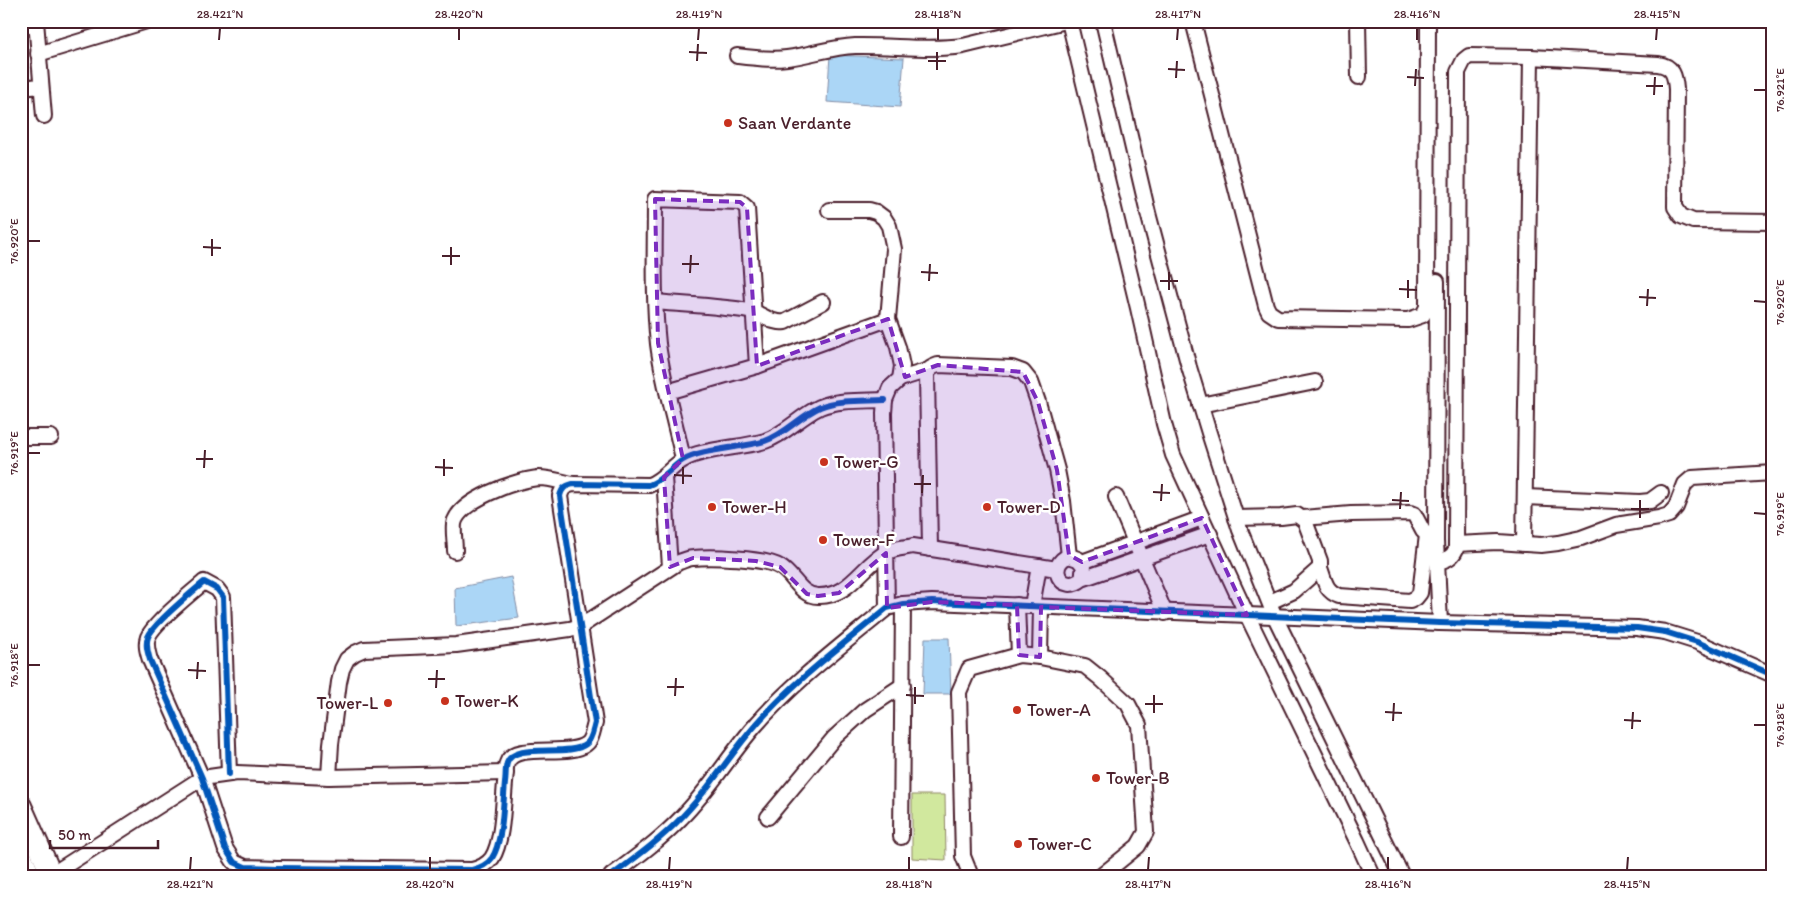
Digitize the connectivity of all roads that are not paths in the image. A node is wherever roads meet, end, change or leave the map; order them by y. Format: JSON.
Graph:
{"nodes":[{"id":1,"x":147,"y":21,"type":"edge"},
{"id":2,"x":1067,"y":21,"type":"edge"},
{"id":3,"x":1103,"y":21,"type":"edge"},
{"id":4,"x":1193,"y":21,"type":"edge"},
{"id":5,"x":1358,"y":21,"type":"edge"},
{"id":6,"x":1428,"y":21,"type":"edge"},
{"id":7,"x":36,"y":23,"type":"edge"},
{"id":8,"x":21,"y":27,"type":"edge"},
{"id":9,"x":38,"y":54,"type":"junction"},
{"id":10,"x":737,"y":56,"type":"dead end"},
{"id":11,"x":1531,"y":57,"type":"junction"},
{"id":12,"x":1359,"y":78,"type":"dead end"},
{"id":13,"x":41,"y":86,"type":"junction"},
{"id":14,"x":21,"y":88,"type":"edge"},
{"id":15,"x":44,"y":116,"type":"dead end"},
{"id":16,"x":829,"y":210,"type":"dead end"},
{"id":17,"x":1773,"y":222,"type":"edge"},
{"id":18,"x":1437,"y":281,"type":"dead end"},
{"id":19,"x":656,"y":302,"type":"junction"},
{"id":20,"x":824,"y":302,"type":"dead end"},
{"id":21,"x":753,"y":312,"type":"junction"},
{"id":22,"x":888,"y":319,"type":"junction"},
{"id":23,"x":757,"y":366,"type":"junction"},
{"id":24,"x":929,"y":370,"type":"junction"},
{"id":25,"x":900,"y":379,"type":"junction"},
{"id":26,"x":1315,"y":382,"type":"dead end"},
{"id":27,"x":667,"y":392,"type":"junction"},
{"id":28,"x":885,"y":400,"type":"junction"},
{"id":29,"x":1200,"y":405,"type":"junction"},
{"id":30,"x":21,"y":437,"type":"edge"},
{"id":31,"x":51,"y":437,"type":"dead end"},
{"id":32,"x":683,"y":459,"type":"junction"},
{"id":33,"x":1773,"y":473,"type":"edge"},
{"id":34,"x":664,"y":477,"type":"junction"},
{"id":35,"x":573,"y":484,"type":"junction"},
{"id":36,"x":1661,"y":493,"type":"dead end"},
{"id":37,"x":1116,"y":497,"type":"dead end"},
{"id":38,"x":1525,"y":497,"type":"junction"},
{"id":39,"x":1202,"y":518,"type":"junction"},
{"id":40,"x":1236,"y":518,"type":"junction"},
{"id":41,"x":1303,"y":518,"type":"junction"},
{"id":42,"x":1210,"y":534,"type":"junction"},
{"id":43,"x":1433,"y":534,"type":"junction"},
{"id":44,"x":1136,"y":542,"type":"junction"},
{"id":45,"x":1456,"y":544,"type":"junction"},
{"id":46,"x":1524,"y":544,"type":"junction"},
{"id":47,"x":930,"y":549,"type":"junction"},
{"id":48,"x":456,"y":551,"type":"dead end"},
{"id":49,"x":886,"y":553,"type":"junction"},
{"id":50,"x":1142,"y":558,"type":"junction"},
{"id":51,"x":1076,"y":559,"type":"junction"},
{"id":52,"x":1437,"y":562,"type":"junction"},
{"id":53,"x":1039,"y":566,"type":"junction"},
{"id":54,"x":670,"y":567,"type":"junction"},
{"id":55,"x":1320,"y":568,"type":"junction"},
{"id":56,"x":1057,"y":569,"type":"junction"},
{"id":57,"x":1082,"y":579,"type":"junction"},
{"id":58,"x":1270,"y":602,"type":"junction"},
{"id":59,"x":903,"y":604,"type":"junction"},
{"id":60,"x":1017,"y":606,"type":"junction"},
{"id":61,"x":1036,"y":606,"type":"junction"},
{"id":62,"x":886,"y":608,"type":"junction"},
{"id":63,"x":1165,"y":613,"type":"junction"},
{"id":64,"x":1247,"y":615,"type":"junction"},
{"id":65,"x":1276,"y":617,"type":"junction"},
{"id":66,"x":1440,"y":624,"type":"junction"},
{"id":67,"x":581,"y":626,"type":"junction"},
{"id":68,"x":1019,"y":655,"type":"junction"},
{"id":69,"x":1040,"y":657,"type":"junction"},
{"id":70,"x":1773,"y":675,"type":"edge"},
{"id":71,"x":903,"y":685,"type":"junction"},
{"id":72,"x":506,"y":773,"type":"junction"},
{"id":73,"x":229,"y":774,"type":"junction"},
{"id":74,"x":329,"y":777,"type":"junction"},
{"id":75,"x":202,"y":778,"type":"junction"},
{"id":76,"x":768,"y":817,"type":"dead end"},
{"id":77,"x":24,"y":818,"type":"edge"},
{"id":78,"x":901,"y":837,"type":"dead end"},
{"id":79,"x":21,"y":855,"type":"edge"},
{"id":80,"x":30,"y":876,"type":"edge"},
{"id":81,"x":51,"y":876,"type":"edge"},
{"id":82,"x":611,"y":876,"type":"edge"},
{"id":83,"x":971,"y":876,"type":"edge"},
{"id":84,"x":1101,"y":876,"type":"edge"},
{"id":85,"x":1372,"y":876,"type":"edge"},
{"id":86,"x":1402,"y":876,"type":"edge"}],
"edges":[{"from":1,"to":9,"type":"street"},
{"from":2,"to":10,"type":"street"},
{"from":2,"to":39,"type":"street"},
{"from":3,"to":29,"type":"street"},
{"from":4,"to":6,"type":"street"},
{"from":5,"to":12,"type":"street"},
{"from":7,"to":8,"type":"street"},
{"from":7,"to":9,"type":"street"},
{"from":9,"to":13,"type":"street"},
{"from":11,"to":17,"type":"street"},
{"from":11,"to":38,"type":"street"},
{"from":11,"to":45,"type":"street"},
{"from":13,"to":14,"type":"street"},
{"from":13,"to":15,"type":"street"},
{"from":16,"to":22,"type":"street"},
{"from":18,"to":43,"type":"street"},
{"from":19,"to":21,"type":"street"},
{"from":19,"to":21,"type":"street"},
{"from":19,"to":27,"type":"street"},
{"from":20,"to":21,"type":"street"},
{"from":21,"to":23,"type":"street"},
{"from":22,"to":23,"type":"street"},
{"from":22,"to":25,"type":"street"},
{"from":23,"to":27,"type":"street"},
{"from":24,"to":25,"type":"street"},
{"from":24,"to":47,"type":"street"},
{"from":24,"to":51,"type":"street"},
{"from":25,"to":28,"type":"street"},
{"from":26,"to":29,"type":"street"},
{"from":27,"to":32,"type":"street"},
{"from":28,"to":32,"type":"street"},
{"from":28,"to":49,"type":"street"},
{"from":29,"to":40,"type":"street"},
{"from":30,"to":31,"type":"street"},
{"from":32,"to":34,"type":"street"},
{"from":33,"to":46,"type":"street"},
{"from":34,"to":35,"type":"street"},
{"from":34,"to":54,"type":"street"},
{"from":35,"to":48,"type":"street"},
{"from":35,"to":67,"type":"street"},
{"from":36,"to":38,"type":"street"},
{"from":37,"to":44,"type":"street"},
{"from":38,"to":46,"type":"street"},
{"from":39,"to":42,"type":"street"},
{"from":39,"to":44,"type":"street"},
{"from":40,"to":41,"type":"street"},
{"from":40,"to":58,"type":"street"},
{"from":41,"to":43,"type":"street"},
{"from":41,"to":55,"type":"street"},
{"from":42,"to":50,"type":"street"},
{"from":42,"to":64,"type":"street"},
{"from":43,"to":45,"type":"street"},
{"from":43,"to":52,"type":"street"},
{"from":43,"to":55,"type":"street"},
{"from":44,"to":50,"type":"street"},
{"from":44,"to":51,"type":"street"},
{"from":45,"to":46,"type":"street"},
{"from":45,"to":52,"type":"street"},
{"from":47,"to":49,"type":"street"},
{"from":47,"to":53,"type":"street"},
{"from":49,"to":54,"type":"street"},
{"from":49,"to":62,"type":"street"},
{"from":50,"to":57,"type":"street"},
{"from":50,"to":63,"type":"street"},
{"from":51,"to":56,"type":"street"},
{"from":51,"to":57,"type":"street"},
{"from":52,"to":66,"type":"street"},
{"from":53,"to":56,"type":"street"},
{"from":53,"to":61,"type":"street"},
{"from":54,"to":67,"type":"street"},
{"from":55,"to":58,"type":"street"},
{"from":56,"to":57,"type":"street"},
{"from":58,"to":65,"type":"street"},
{"from":59,"to":60,"type":"street"},
{"from":59,"to":62,"type":"street"},
{"from":59,"to":71,"type":"street"},
{"from":60,"to":61,"type":"street"},
{"from":60,"to":68,"type":"street"},
{"from":61,"to":63,"type":"street"},
{"from":61,"to":69,"type":"street"},
{"from":62,"to":82,"type":"street"},
{"from":63,"to":64,"type":"street"},
{"from":64,"to":65,"type":"street"},
{"from":64,"to":85,"type":"street"},
{"from":65,"to":66,"type":"street"},
{"from":65,"to":86,"type":"street"},
{"from":66,"to":70,"type":"street"},
{"from":67,"to":72,"type":"street"},
{"from":67,"to":74,"type":"street"},
{"from":68,"to":69,"type":"street"},
{"from":68,"to":83,"type":"street"},
{"from":69,"to":84,"type":"street"},
{"from":71,"to":76,"type":"street"},
{"from":71,"to":78,"type":"street"},
{"from":72,"to":74,"type":"street"},
{"from":72,"to":75,"type":"street"},
{"from":73,"to":74,"type":"street"},
{"from":73,"to":75,"type":"street"},
{"from":73,"to":75,"type":"street"},
{"from":75,"to":81,"type":"street"},
{"from":77,"to":81,"type":"highway"},
{"from":79,"to":80,"type":"highway"}]}
